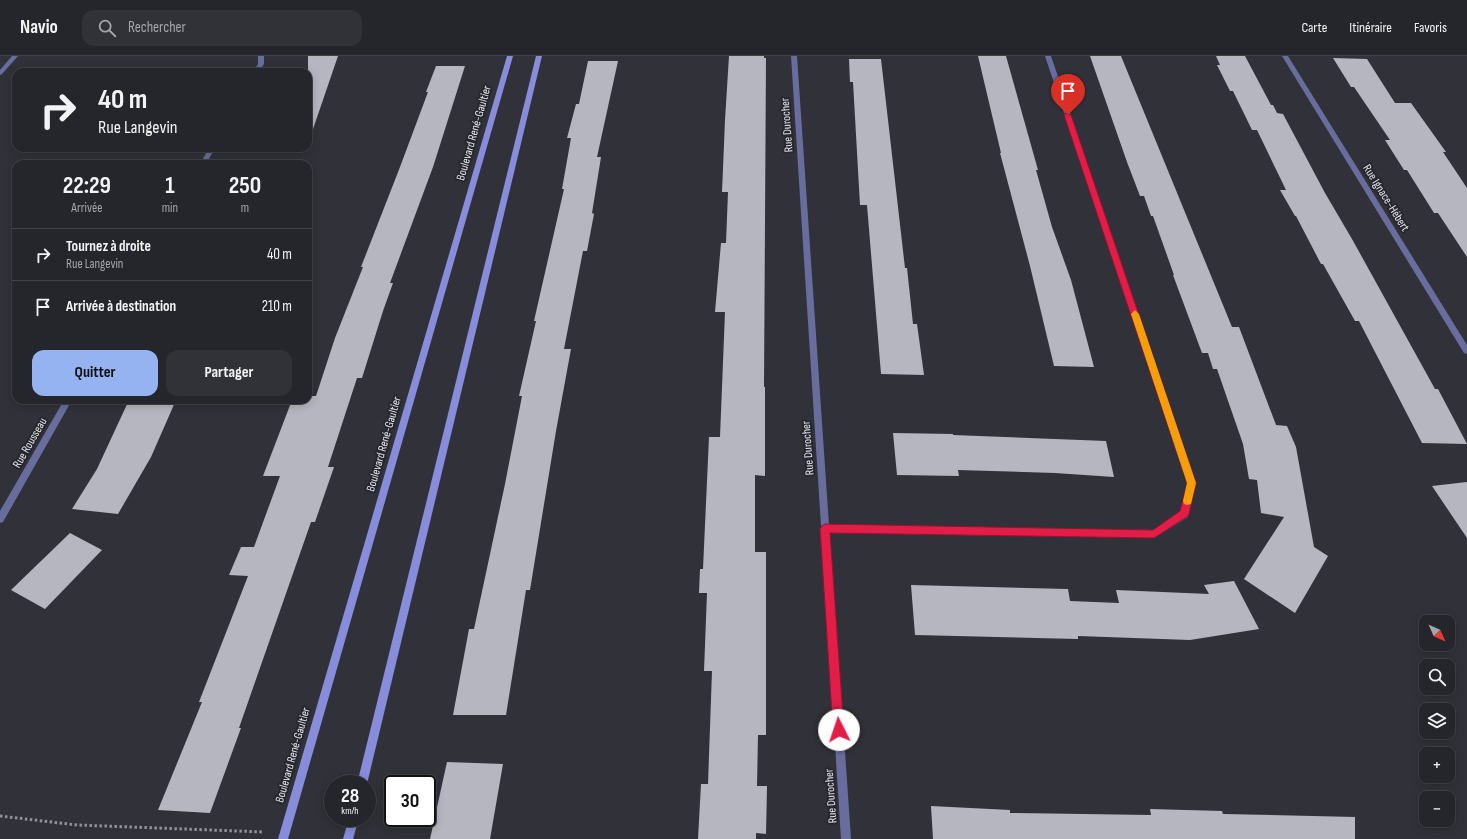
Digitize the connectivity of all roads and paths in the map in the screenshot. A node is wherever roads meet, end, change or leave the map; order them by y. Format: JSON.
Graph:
{"nodes":[{"id":1,"x":15,"y":56,"type":"edge"},
{"id":2,"x":261,"y":56,"type":"edge"},
{"id":3,"x":510,"y":56,"type":"edge"},
{"id":4,"x":539,"y":56,"type":"edge"},
{"id":5,"x":794,"y":56,"type":"edge"},
{"id":6,"x":1048,"y":56,"type":"edge"},
{"id":7,"x":1285,"y":56,"type":"edge"},
{"id":8,"x":258,"y":68,"type":"edge"},
{"id":9,"x":0,"y":73,"type":"edge"},
{"id":10,"x":1467,"y":351,"type":"edge"},
{"id":11,"x":66,"y":404,"type":"edge"},
{"id":12,"x":0,"y":519,"type":"edge"},
{"id":13,"x":825,"y":529,"type":"junction"},
{"id":14,"x":364,"y":775,"type":"edge"},
{"id":15,"x":0,"y":816,"type":"edge"},
{"id":16,"x":351,"y":827,"type":"edge"},
{"id":17,"x":283,"y":836,"type":"edge"},
{"id":18,"x":348,"y":839,"type":"edge"},
{"id":19,"x":846,"y":839,"type":"edge"}],
"edges":[{"from":1,"to":9,"type":"street"},
{"from":2,"to":8,"type":"street"},
{"from":3,"to":17,"type":"street","name":"Boulevard René-Gaultier"},
{"from":4,"to":14,"type":"street"},
{"from":5,"to":13,"type":"street","name":"Rue Durocher"},
{"from":6,"to":13,"type":"street"},
{"from":7,"to":10,"type":"street","name":"Rue Ignace-Hébert"},
{"from":11,"to":12,"type":"street","name":"Rue Rousseau"},
{"from":13,"to":19,"type":"street","name":"Rue Durocher"},
{"from":15,"to":17,"type":"path"},
{"from":16,"to":18,"type":"street"}]}
